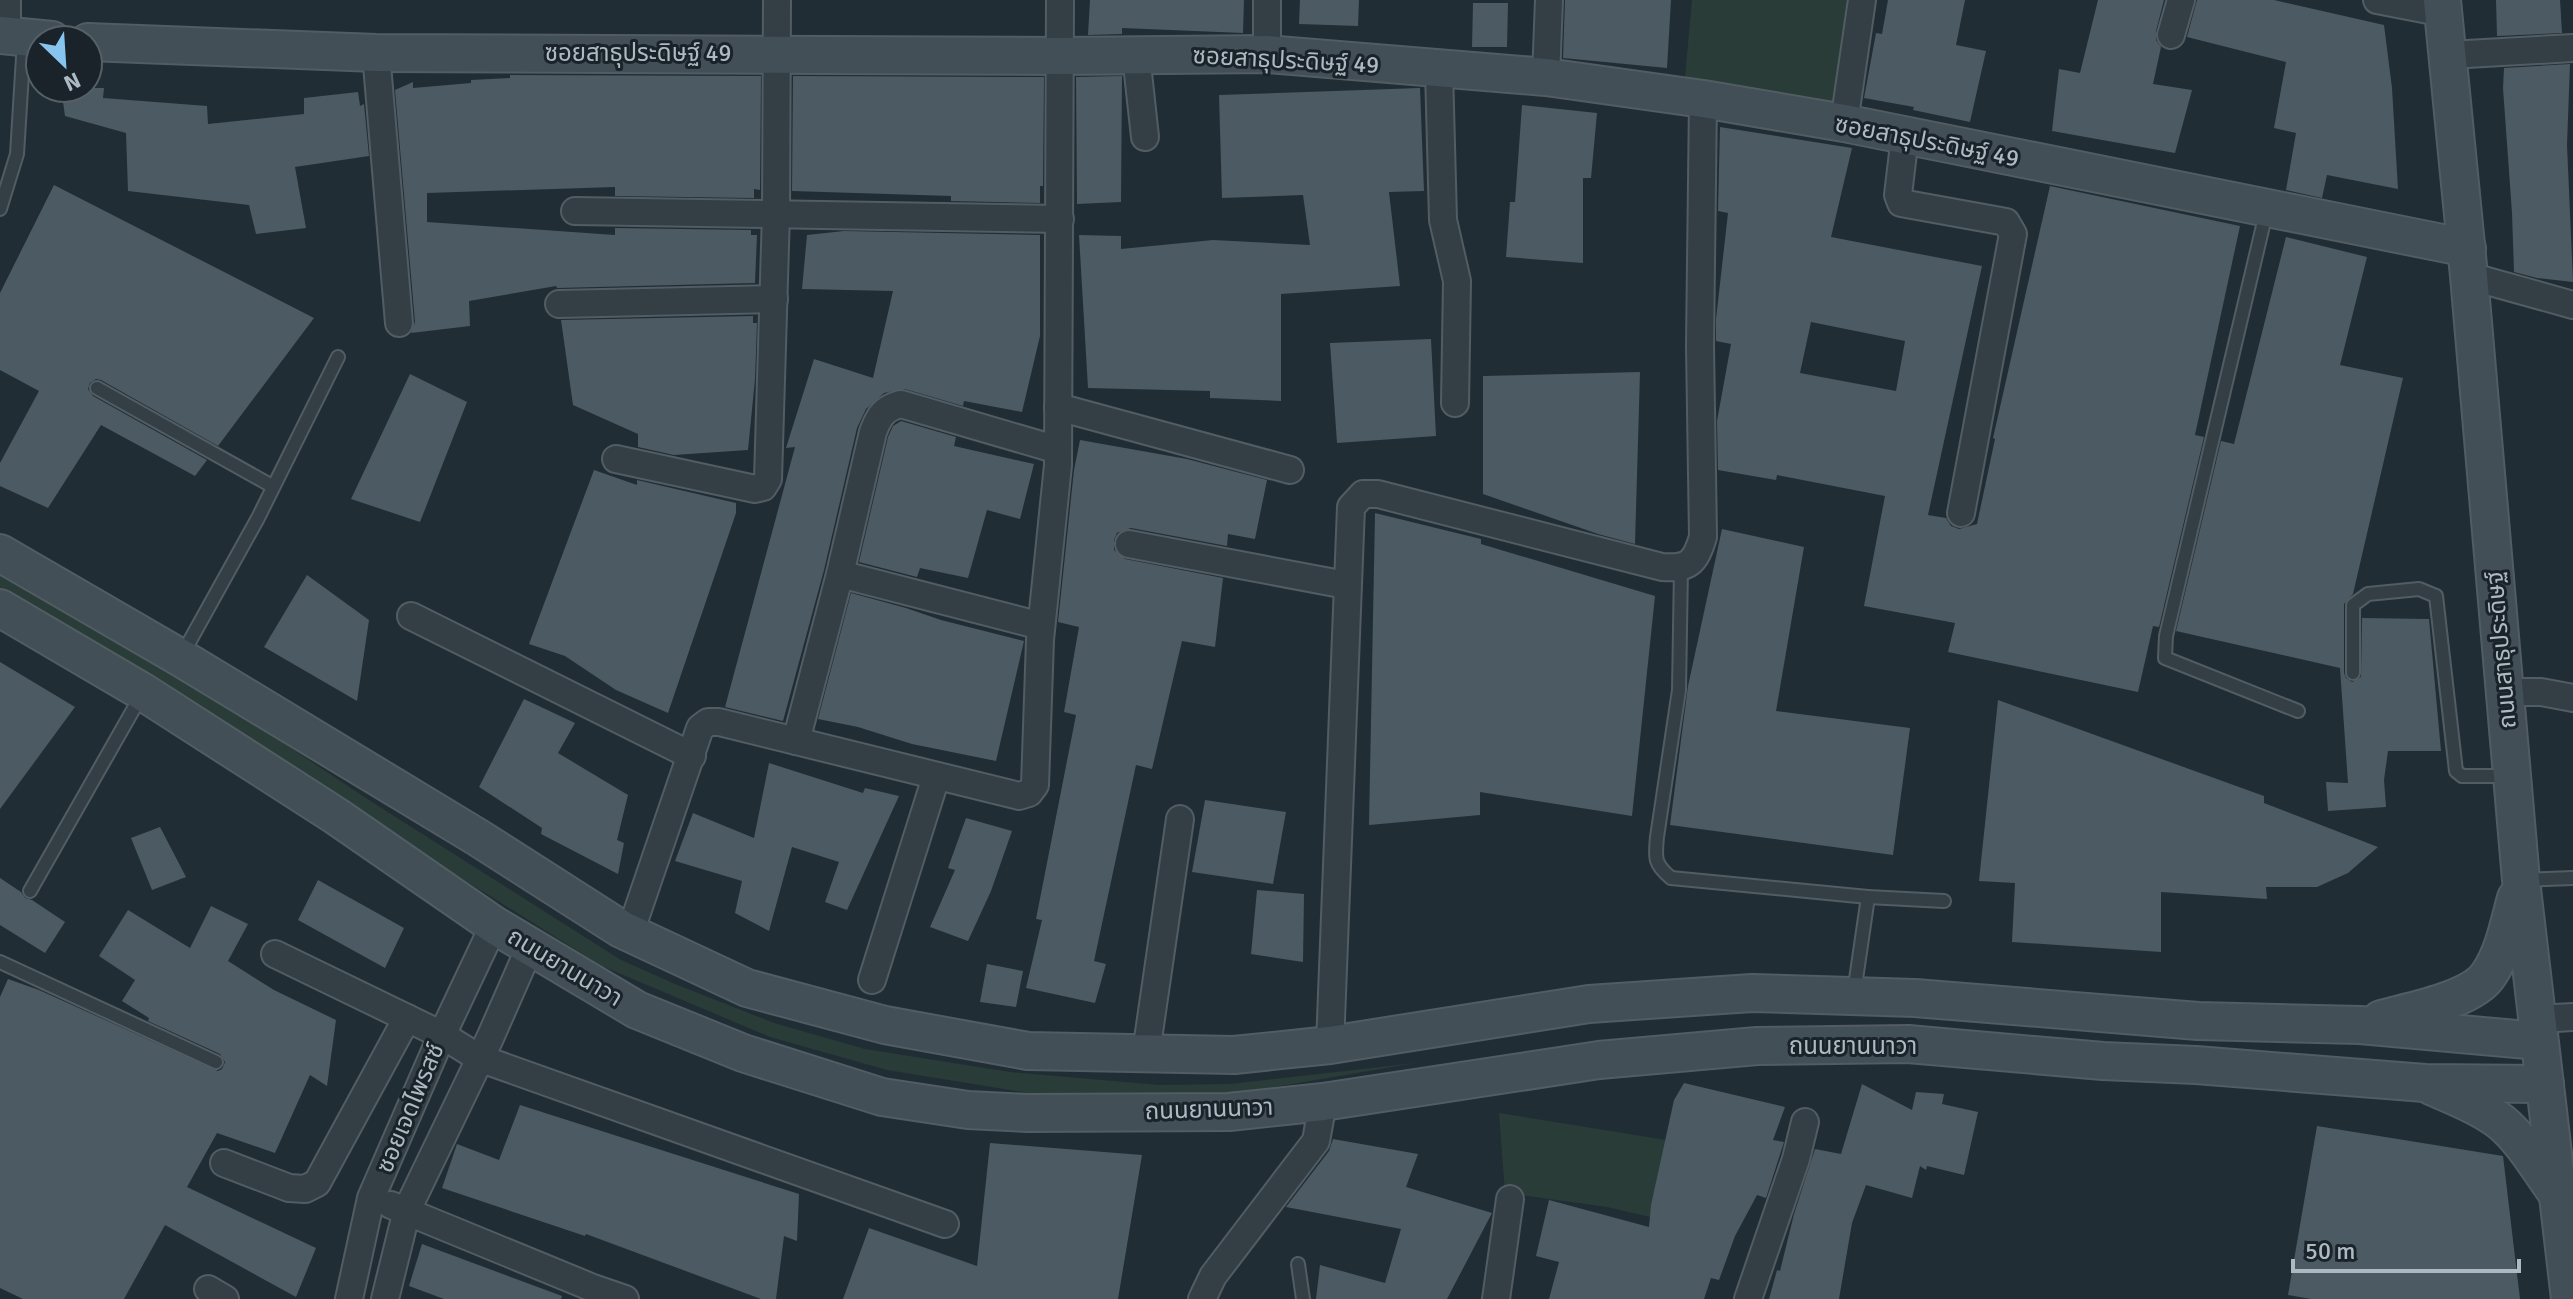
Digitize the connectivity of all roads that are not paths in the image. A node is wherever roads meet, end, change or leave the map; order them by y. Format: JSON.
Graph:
{"nodes":[{"id":1,"x":7,"y":0,"type":"edge"},
{"id":2,"x":777,"y":0,"type":"edge"},
{"id":3,"x":1060,"y":0,"type":"edge"},
{"id":4,"x":1267,"y":0,"type":"edge"},
{"id":5,"x":1549,"y":0,"type":"edge"},
{"id":6,"x":1862,"y":0,"type":"edge"},
{"id":7,"x":2181,"y":0,"type":"edge"},
{"id":8,"x":2377,"y":0,"type":"edge"},
{"id":9,"x":2443,"y":6,"type":"edge"},
{"id":10,"x":2171,"y":35,"type":"dead end"},
{"id":11,"x":21,"y":38,"type":"edge"},
{"id":12,"x":104,"y":43,"type":"edge"},
{"id":13,"x":2573,"y":48,"type":"edge"},
{"id":14,"x":376,"y":53,"type":"junction"},
{"id":15,"x":778,"y":54,"type":"junction"},
{"id":16,"x":1267,"y":54,"type":"junction"},
{"id":17,"x":1136,"y":55,"type":"junction"},
{"id":18,"x":2449,"y":55,"type":"junction"},
{"id":19,"x":1061,"y":56,"type":"junction"},
{"id":20,"x":1439,"y":70,"type":"junction"},
{"id":21,"x":1546,"y":77,"type":"junction"},
{"id":22,"x":1703,"y":99,"type":"junction"},
{"id":23,"x":1844,"y":123,"type":"junction"},
{"id":24,"x":1905,"y":136,"type":"junction"},
{"id":25,"x":1145,"y":137,"type":"dead end"},
{"id":26,"x":0,"y":209,"type":"edge"},
{"id":27,"x":2266,"y":210,"type":"junction"},
{"id":28,"x":575,"y":211,"type":"dead end"},
{"id":29,"x":776,"y":213,"type":"junction"},
{"id":30,"x":1060,"y":219,"type":"junction"},
{"id":31,"x":2468,"y":262,"type":"junction"},
{"id":32,"x":774,"y":299,"type":"junction"},
{"id":33,"x":559,"y":304,"type":"dead end"},
{"id":34,"x":2573,"y":305,"type":"edge"},
{"id":35,"x":399,"y":323,"type":"dead end"},
{"id":36,"x":338,"y":357,"type":"dead end"},
{"id":37,"x":97,"y":388,"type":"dead end"},
{"id":38,"x":1455,"y":403,"type":"dead end"},
{"id":39,"x":1058,"y":407,"type":"junction"},
{"id":40,"x":1058,"y":450,"type":"junction"},
{"id":41,"x":616,"y":459,"type":"dead end"},
{"id":42,"x":1290,"y":470,"type":"dead end"},
{"id":43,"x":272,"y":486,"type":"junction"},
{"id":44,"x":1961,"y":513,"type":"dead end"},
{"id":45,"x":1129,"y":544,"type":"dead end"},
{"id":46,"x":0,"y":553,"type":"edge"},
{"id":47,"x":1681,"y":568,"type":"junction"},
{"id":48,"x":840,"y":574,"type":"junction"},
{"id":49,"x":1346,"y":585,"type":"junction"},
{"id":50,"x":0,"y":608,"type":"edge"},
{"id":51,"x":411,"y":616,"type":"dead end"},
{"id":52,"x":1041,"y":626,"type":"junction"},
{"id":53,"x":181,"y":658,"type":"junction"},
{"id":54,"x":2353,"y":673,"type":"dead end"},
{"id":55,"x":143,"y":692,"type":"junction"},
{"id":56,"x":2504,"y":692,"type":"junction"},
{"id":57,"x":2573,"y":698,"type":"edge"},
{"id":58,"x":2298,"y":711,"type":"dead end"},
{"id":59,"x":796,"y":741,"type":"junction"},
{"id":60,"x":692,"y":756,"type":"junction"},
{"id":61,"x":2511,"y":776,"type":"junction"},
{"id":62,"x":936,"y":777,"type":"junction"},
{"id":63,"x":1180,"y":819,"type":"dead end"},
{"id":64,"x":2573,"y":878,"type":"edge"},
{"id":65,"x":2521,"y":880,"type":"junction"},
{"id":66,"x":30,"y":891,"type":"dead end"},
{"id":67,"x":1868,"y":897,"type":"junction"},
{"id":68,"x":1944,"y":901,"type":"dead end"},
{"id":69,"x":494,"y":925,"type":"junction"},
{"id":70,"x":630,"y":933,"type":"junction"},
{"id":71,"x":530,"y":947,"type":"junction"},
{"id":72,"x":275,"y":954,"type":"dead end"},
{"id":73,"x":0,"y":962,"type":"edge"},
{"id":74,"x":872,"y":980,"type":"dead end"},
{"id":75,"x":1854,"y":996,"type":"junction"},
{"id":76,"x":2573,"y":1017,"type":"edge"},
{"id":77,"x":407,"y":1018,"type":"junction"},
{"id":78,"x":2360,"y":1025,"type":"junction"},
{"id":79,"x":2538,"y":1030,"type":"junction"},
{"id":80,"x":1423,"y":1031,"type":"junction"},
{"id":81,"x":442,"y":1035,"type":"junction"},
{"id":82,"x":1330,"y":1045,"type":"junction"},
{"id":83,"x":1146,"y":1053,"type":"junction"},
{"id":84,"x":479,"y":1058,"type":"junction"},
{"id":85,"x":216,"y":1062,"type":"dead end"},
{"id":86,"x":1519,"y":1072,"type":"junction"},
{"id":87,"x":2425,"y":1083,"type":"junction"},
{"id":88,"x":2545,"y":1084,"type":"junction"},
{"id":89,"x":1323,"y":1102,"type":"junction"},
{"id":90,"x":1805,"y":1122,"type":"dead end"},
{"id":91,"x":224,"y":1163,"type":"dead end"},
{"id":92,"x":2556,"y":1192,"type":"junction"},
{"id":93,"x":371,"y":1198,"type":"junction"},
{"id":94,"x":1510,"y":1199,"type":"dead end"},
{"id":95,"x":407,"y":1210,"type":"junction"},
{"id":96,"x":945,"y":1224,"type":"dead end"},
{"id":97,"x":1298,"y":1264,"type":"dead end"},
{"id":98,"x":349,"y":1299,"type":"edge"},
{"id":99,"x":385,"y":1299,"type":"edge"},
{"id":100,"x":625,"y":1299,"type":"edge"},
{"id":101,"x":1202,"y":1299,"type":"edge"},
{"id":102,"x":1303,"y":1299,"type":"edge"},
{"id":103,"x":1496,"y":1299,"type":"edge"},
{"id":104,"x":1748,"y":1299,"type":"edge"},
{"id":105,"x":2570,"y":1299,"type":"edge"}],
"edges":[{"from":1,"to":11,"type":"street"},
{"from":2,"to":15,"type":"street"},
{"from":3,"to":19,"type":"street"},
{"from":4,"to":16,"type":"street"},
{"from":5,"to":21,"type":"street"},
{"from":6,"to":23,"type":"street"},
{"from":7,"to":10,"type":"street"},
{"from":8,"to":9,"type":"street"},
{"from":9,"to":18,"type":"main road","name":"ถนนสาธุประดิษฐ์"},
{"from":11,"to":26,"type":"lane"},
{"from":12,"to":14,"type":"main road","name":"ซอยสาธุประดิษฐ์ 49"},
{"from":13,"to":18,"type":"street"},
{"from":14,"to":15,"type":"main road","name":"ซอยสาธุประดิษฐ์ 49"},
{"from":14,"to":35,"type":"street"},
{"from":15,"to":19,"type":"main road","name":"ซอยสาธุประดิษฐ์ 49"},
{"from":15,"to":29,"type":"street"},
{"from":16,"to":17,"type":"main road","name":"ซอยสาธุประดิษฐ์ 49"},
{"from":16,"to":20,"type":"main road","name":"ซอยสาธุประดิษฐ์ 49"},
{"from":17,"to":19,"type":"main road","name":"ซอยสาธุประดิษฐ์ 49"},
{"from":17,"to":25,"type":"street"},
{"from":18,"to":31,"type":"main road","name":"ถนนสาธุประดิษฐ์"},
{"from":19,"to":30,"type":"street"},
{"from":20,"to":21,"type":"main road","name":"ซอยสาธุประดิษฐ์ 49"},
{"from":20,"to":38,"type":"street"},
{"from":21,"to":22,"type":"main road","name":"ซอยสาธุประดิษฐ์ 49"},
{"from":22,"to":23,"type":"main road","name":"ซอยสาธุประดิษฐ์ 49"},
{"from":22,"to":47,"type":"street"},
{"from":23,"to":24,"type":"main road","name":"ซอยสาธุประดิษฐ์ 49"},
{"from":24,"to":27,"type":"main road","name":"ซอยสาธุประดิษฐ์ 49"},
{"from":24,"to":44,"type":"street"},
{"from":27,"to":31,"type":"main road","name":"ซอยสาธุประดิษฐ์ 49"},
{"from":27,"to":58,"type":"lane"},
{"from":28,"to":29,"type":"street"},
{"from":29,"to":30,"type":"street"},
{"from":29,"to":32,"type":"street"},
{"from":30,"to":39,"type":"street"},
{"from":31,"to":34,"type":"street"},
{"from":31,"to":56,"type":"main road","name":"ถนนสาธุประดิษฐ์"},
{"from":32,"to":33,"type":"street"},
{"from":32,"to":41,"type":"street"},
{"from":36,"to":43,"type":"lane"},
{"from":37,"to":43,"type":"lane"},
{"from":39,"to":40,"type":"street"},
{"from":39,"to":42,"type":"street"},
{"from":40,"to":48,"type":"street"},
{"from":40,"to":52,"type":"street"},
{"from":43,"to":53,"type":"lane"},
{"from":45,"to":49,"type":"street"},
{"from":46,"to":53,"type":"main road","name":"ถนนยานนาวา"},
{"from":47,"to":49,"type":"street"},
{"from":47,"to":67,"type":"lane"},
{"from":48,"to":52,"type":"street"},
{"from":48,"to":59,"type":"street"},
{"from":49,"to":82,"type":"street"},
{"from":50,"to":55,"type":"main road","name":"ถนนยานนาวา"},
{"from":51,"to":60,"type":"street"},
{"from":52,"to":62,"type":"street"},
{"from":53,"to":70,"type":"main road","name":"ถนนยานนาวา"},
{"from":54,"to":61,"type":"lane"},
{"from":55,"to":66,"type":"lane"},
{"from":55,"to":69,"type":"main road","name":"ถนนยานนาวา"},
{"from":56,"to":57,"type":"street"},
{"from":56,"to":61,"type":"main road","name":"ถนนสาธุประดิษฐ์"},
{"from":59,"to":60,"type":"street"},
{"from":59,"to":62,"type":"street"},
{"from":60,"to":70,"type":"street"},
{"from":61,"to":65,"type":"main road","name":"ถนนสาธุประดิษฐ์"},
{"from":62,"to":74,"type":"street"},
{"from":63,"to":83,"type":"street"},
{"from":64,"to":65,"type":"lane"},
{"from":65,"to":78,"type":"main road"},
{"from":65,"to":79,"type":"main road","name":"ถนนสาธุประดิษฐ์"},
{"from":67,"to":68,"type":"lane"},
{"from":67,"to":75,"type":"lane"},
{"from":69,"to":71,"type":"main road","name":"ถนนยานนาวา"},
{"from":69,"to":81,"type":"street","name":"ซอยเจดไพรสซ์"},
{"from":70,"to":83,"type":"main road","name":"ถนนยานนาวา"},
{"from":71,"to":84,"type":"street","name":"ซอยเจดไพรสซ์"},
{"from":71,"to":89,"type":"main road","name":"ถนนยานนาวา"},
{"from":72,"to":77,"type":"street"},
{"from":73,"to":85,"type":"lane"},
{"from":75,"to":78,"type":"main road","name":"ถนนยานนาวา"},
{"from":75,"to":80,"type":"main road","name":"ถนนยานนาวา"},
{"from":76,"to":79,"type":"street"},
{"from":77,"to":81,"type":"street"},
{"from":77,"to":91,"type":"street"},
{"from":78,"to":79,"type":"main road","name":"ถนนยานนาวา"},
{"from":79,"to":88,"type":"main road","name":"ถนนสาธุประดิษฐ์"},
{"from":80,"to":82,"type":"main road","name":"ถนนยานนาวา"},
{"from":80,"to":86,"type":"main road"},
{"from":81,"to":84,"type":"street"},
{"from":81,"to":93,"type":"street","name":"ซอยเจดไพรสซ์"},
{"from":82,"to":83,"type":"main road","name":"ถนนยานนาวา"},
{"from":84,"to":95,"type":"street","name":"ซอยเจดไพรสซ์"},
{"from":84,"to":96,"type":"street"},
{"from":86,"to":87,"type":"main road","name":"ถนนยานนาวา"},
{"from":86,"to":89,"type":"main road","name":"ถนนยานนาวา"},
{"from":87,"to":88,"type":"main road","name":"ถนนยานนาวา"},
{"from":87,"to":92,"type":"main road"},
{"from":88,"to":92,"type":"main road","name":"ถนนสาธุประดิษฐ์"},
{"from":89,"to":101,"type":"street"},
{"from":90,"to":104,"type":"street"},
{"from":92,"to":105,"type":"main road","name":"ถนนสาธุประดิษฐ์"},
{"from":93,"to":95,"type":"street"},
{"from":93,"to":98,"type":"street","name":"ซอยเจดไพรสซ์"},
{"from":94,"to":103,"type":"street"},
{"from":95,"to":99,"type":"street","name":"ซอยเจดไพรสซ์"},
{"from":95,"to":100,"type":"street"},
{"from":97,"to":102,"type":"lane"}]}
